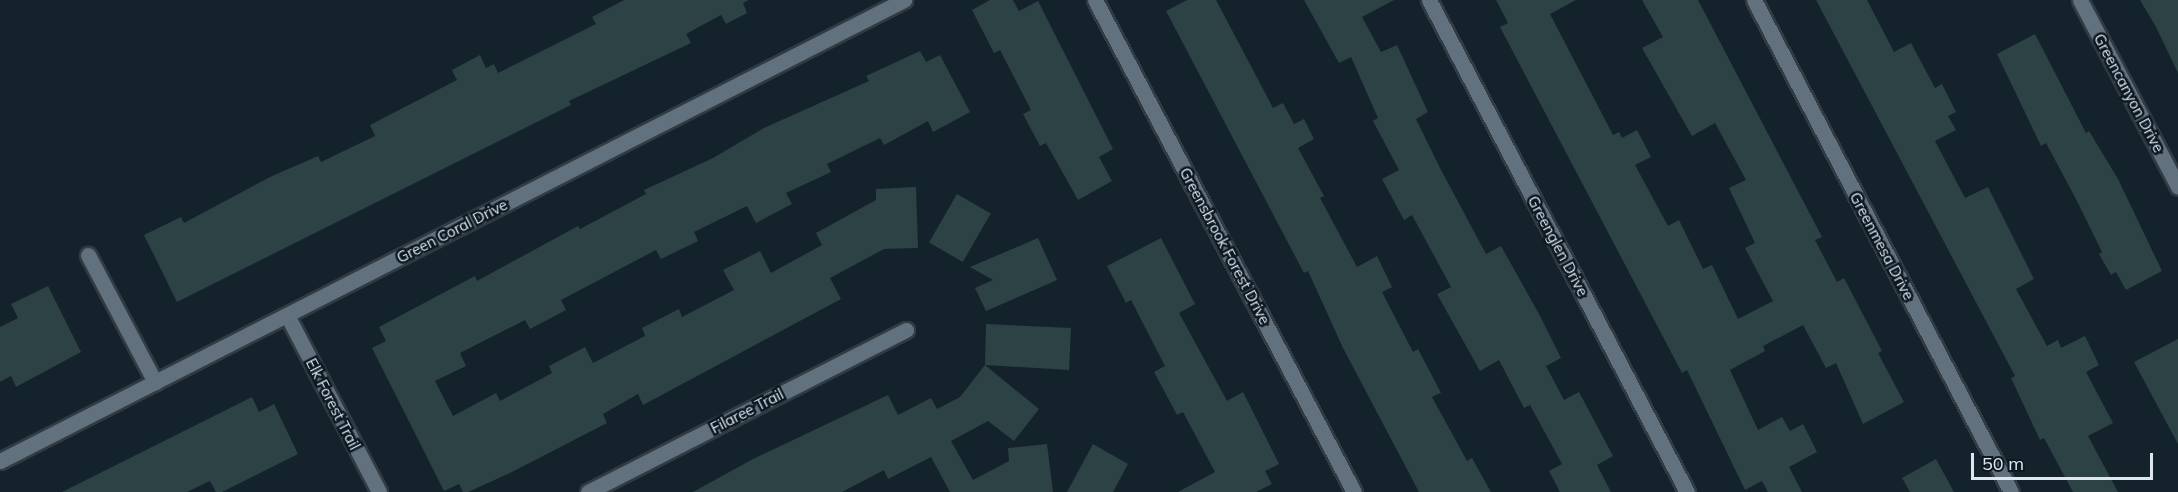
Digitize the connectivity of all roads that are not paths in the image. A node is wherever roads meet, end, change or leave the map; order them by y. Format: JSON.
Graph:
{"nodes":[{"id":1,"x":904,"y":0,"type":"edge"},
{"id":2,"x":1095,"y":0,"type":"edge"},
{"id":3,"x":1429,"y":0,"type":"edge"},
{"id":4,"x":1754,"y":0,"type":"edge"},
{"id":5,"x":2080,"y":0,"type":"edge"},
{"id":6,"x":2178,"y":187,"type":"edge"},
{"id":7,"x":88,"y":255,"type":"dead end"},
{"id":8,"x":287,"y":315,"type":"junction"},
{"id":9,"x":906,"y":330,"type":"dead end"},
{"id":10,"x":155,"y":382,"type":"junction"},
{"id":11,"x":0,"y":461,"type":"edge"},
{"id":12,"x":379,"y":492,"type":"edge"},
{"id":13,"x":588,"y":492,"type":"edge"},
{"id":14,"x":1354,"y":492,"type":"edge"},
{"id":15,"x":1687,"y":492,"type":"edge"},
{"id":16,"x":2011,"y":492,"type":"edge"}],
"edges":[{"from":1,"to":8,"type":"street","name":"Green Coral Drive"},
{"from":2,"to":14,"type":"street","name":"Greensbrook Forest Drive"},
{"from":3,"to":15,"type":"street","name":"Greenglen Drive"},
{"from":4,"to":16,"type":"street","name":"Greenmesa Drive"},
{"from":5,"to":6,"type":"street","name":"Greencanyon Drive"},
{"from":7,"to":10,"type":"street"},
{"from":8,"to":10,"type":"street","name":"Green Coral Drive"},
{"from":8,"to":12,"type":"street","name":"Elk Forest Trail"},
{"from":9,"to":13,"type":"street","name":"Filaree Trail"},
{"from":10,"to":11,"type":"street","name":"Green Coral Drive"}]}
